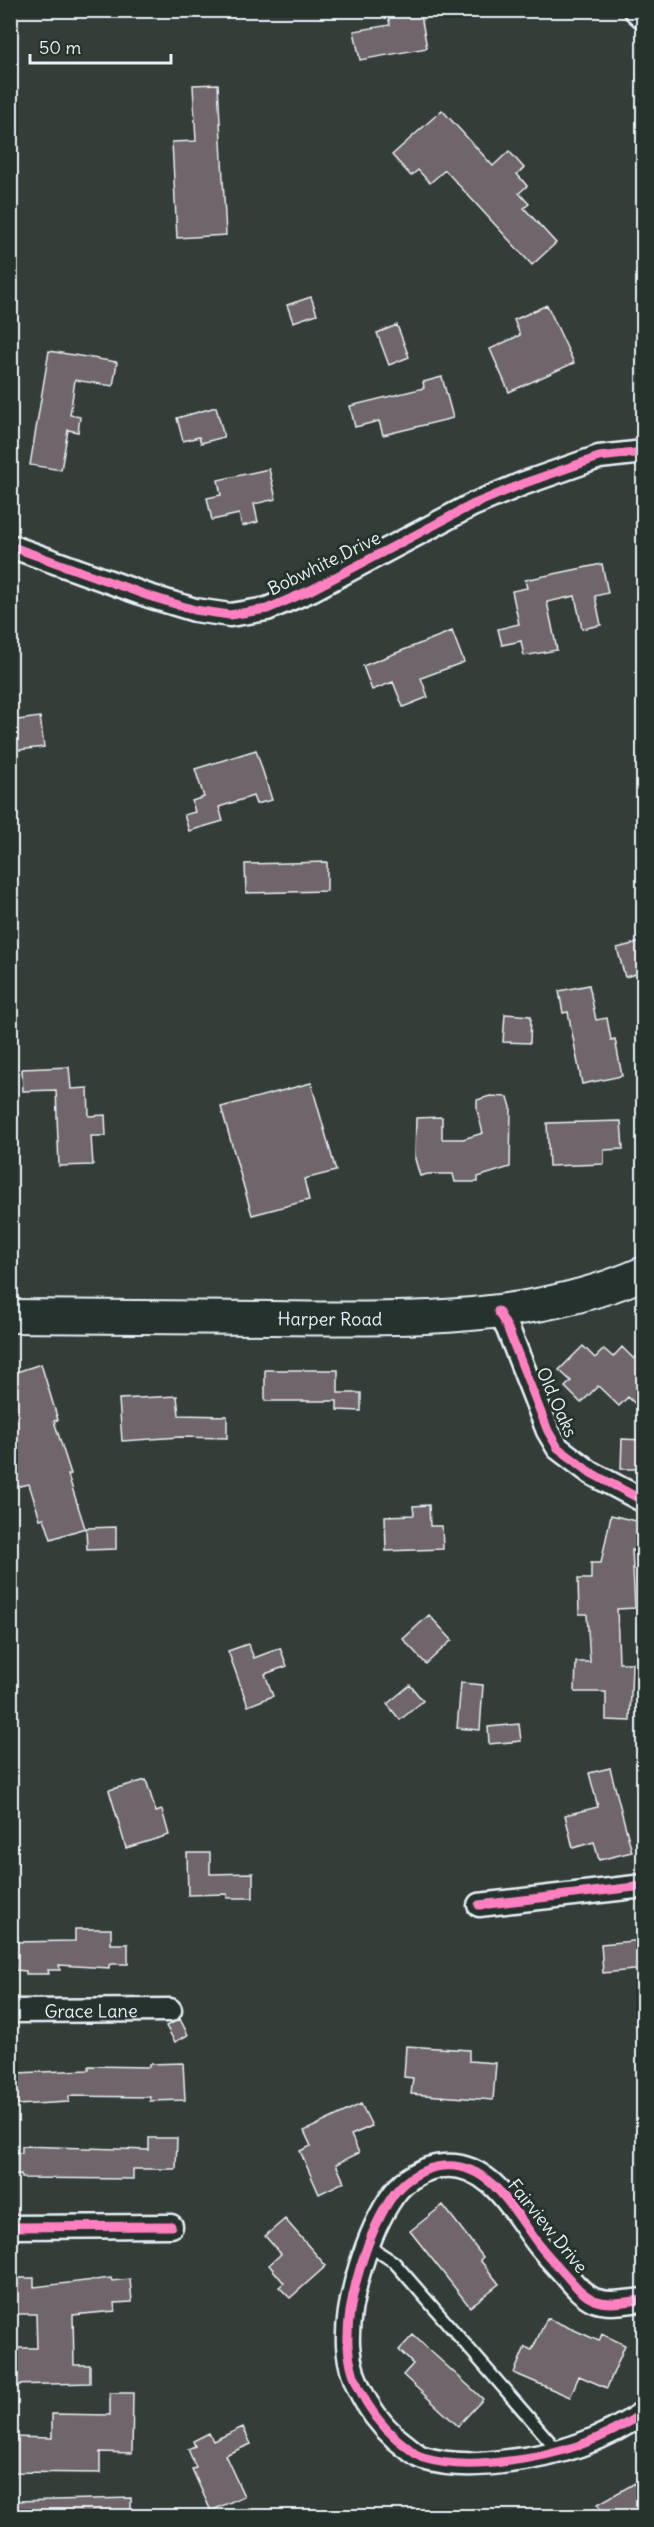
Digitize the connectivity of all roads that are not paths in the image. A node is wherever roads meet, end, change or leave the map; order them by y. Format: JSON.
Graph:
{"nodes":[{"id":1,"x":636,"y":10,"type":"edge"},
{"id":2,"x":644,"y":18,"type":"edge"},
{"id":3,"x":644,"y":452,"type":"edge"},
{"id":4,"x":10,"y":546,"type":"edge"},
{"id":5,"x":644,"y":1273,"type":"edge"},
{"id":6,"x":498,"y":1311,"type":"junction"},
{"id":7,"x":10,"y":1316,"type":"edge"},
{"id":8,"x":644,"y":1501,"type":"edge"},
{"id":9,"x":644,"y":1886,"type":"edge"},
{"id":10,"x":479,"y":1905,"type":"dead end"},
{"id":11,"x":170,"y":2010,"type":"dead end"},
{"id":12,"x":10,"y":2011,"type":"edge"},
{"id":13,"x":171,"y":2226,"type":"dead end"},
{"id":14,"x":10,"y":2227,"type":"edge"},
{"id":15,"x":369,"y":2246,"type":"junction"},
{"id":16,"x":644,"y":2300,"type":"edge"},
{"id":17,"x":644,"y":2412,"type":"edge"},
{"id":18,"x":559,"y":2452,"type":"junction"}],
"edges":[{"from":1,"to":2,"type":"street"},
{"from":3,"to":4,"type":"street","name":"Bobwhite Drive"},
{"from":5,"to":6,"type":"main road","name":"Harper Road"},
{"from":6,"to":7,"type":"main road","name":"Harper Road"},
{"from":6,"to":8,"type":"street","name":"Old Oaks"},
{"from":9,"to":10,"type":"street"},
{"from":11,"to":12,"type":"street","name":"Grace Lane"},
{"from":13,"to":14,"type":"street"},
{"from":15,"to":16,"type":"street","name":"Fairview Drive"},
{"from":15,"to":18,"type":"lane"},
{"from":15,"to":18,"type":"street","name":"Fairview Drive"},
{"from":17,"to":18,"type":"street","name":"Fairview Drive"}]}
